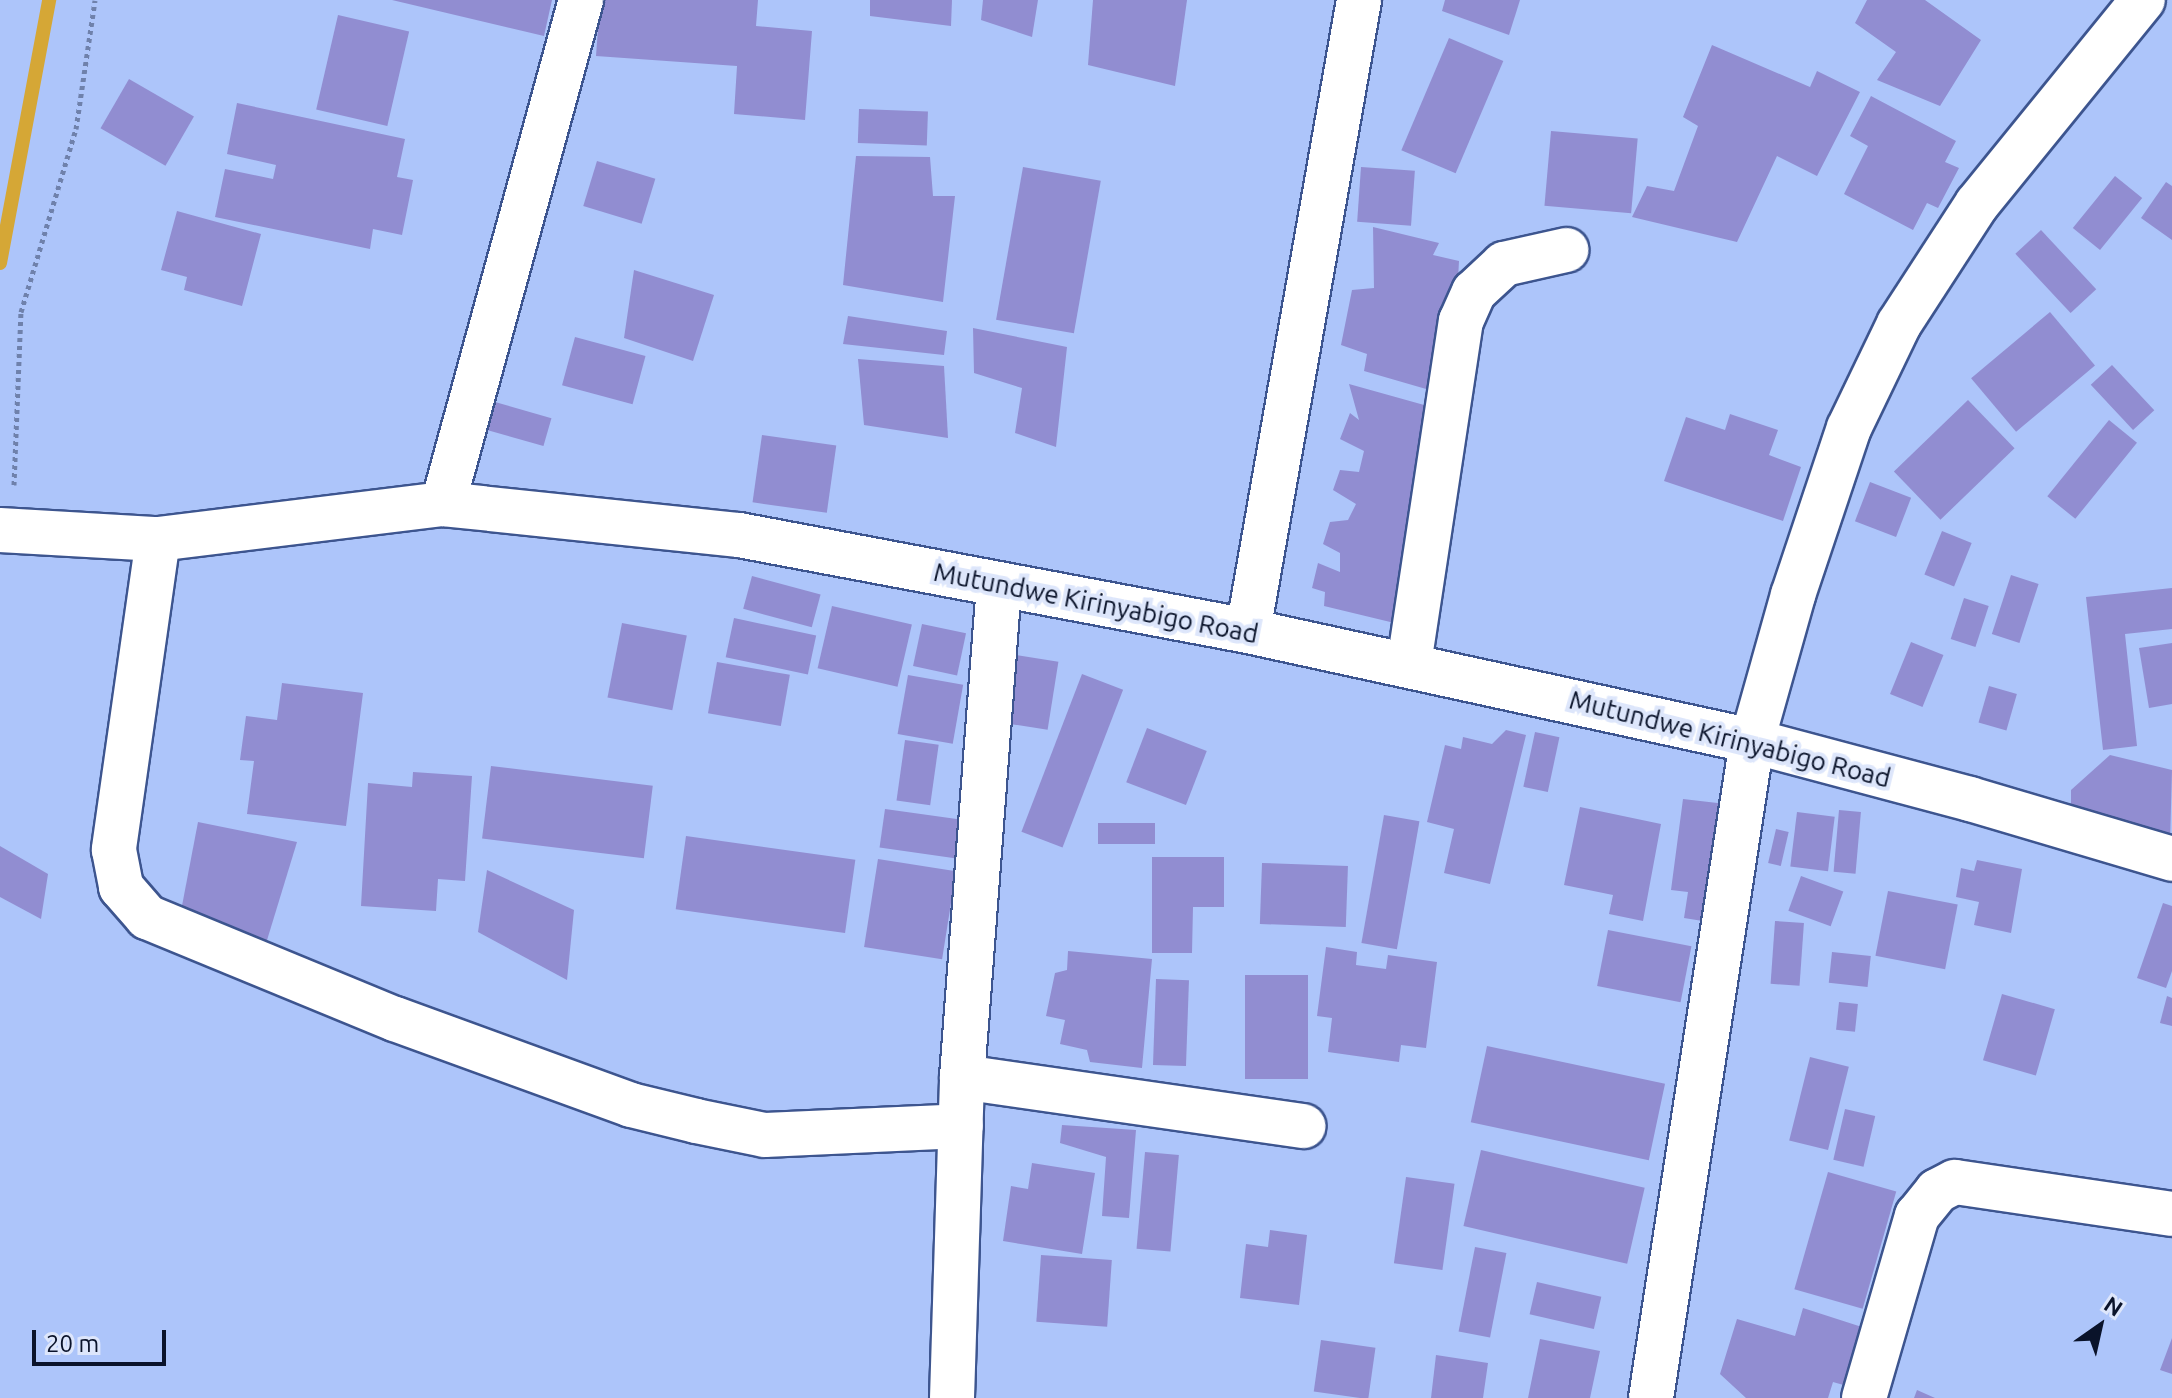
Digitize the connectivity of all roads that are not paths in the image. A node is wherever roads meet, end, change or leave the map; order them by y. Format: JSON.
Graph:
{"nodes":[{"id":1,"x":581,"y":0,"type":"edge"},
{"id":2,"x":1359,"y":0,"type":"edge"},
{"id":3,"x":2143,"y":0,"type":"edge"},
{"id":4,"x":1566,"y":250,"type":"dead end"},
{"id":5,"x":443,"y":504,"type":"junction"},
{"id":6,"x":6,"y":531,"type":"edge"},
{"id":7,"x":158,"y":539,"type":"junction"},
{"id":8,"x":999,"y":585,"type":"junction"},
{"id":9,"x":1248,"y":631,"type":"junction"},
{"id":10,"x":1409,"y":664,"type":"junction"},
{"id":11,"x":1752,"y":741,"type":"junction"},
{"id":12,"x":2172,"y":859,"type":"edge"},
{"id":13,"x":962,"y":1077,"type":"junction"},
{"id":14,"x":961,"y":1126,"type":"junction"},
{"id":15,"x":1303,"y":1126,"type":"dead end"},
{"id":16,"x":2172,"y":1214,"type":"edge"},
{"id":17,"x":952,"y":1398,"type":"edge"},
{"id":18,"x":1651,"y":1398,"type":"edge"},
{"id":19,"x":1864,"y":1398,"type":"edge"}],
"edges":[{"from":1,"to":5,"type":"street"},
{"from":2,"to":9,"type":"street"},
{"from":3,"to":11,"type":"street"},
{"from":4,"to":10,"type":"street"},
{"from":5,"to":7,"type":"street","name":"Mutundwe Kirinyabigo Road"},
{"from":5,"to":8,"type":"street","name":"Mutundwe Kirinyabigo Road"},
{"from":6,"to":7,"type":"street","name":"Mutundwe Kirinyabigo Road"},
{"from":7,"to":14,"type":"street"},
{"from":8,"to":9,"type":"street","name":"Mutundwe Kirinyabigo Road"},
{"from":8,"to":13,"type":"street"},
{"from":9,"to":10,"type":"street","name":"Mutundwe Kirinyabigo Road"},
{"from":10,"to":11,"type":"street","name":"Mutundwe Kirinyabigo Road"},
{"from":11,"to":12,"type":"street","name":"Mutundwe Kirinyabigo Road"},
{"from":11,"to":18,"type":"street"},
{"from":13,"to":14,"type":"street"},
{"from":13,"to":15,"type":"street"},
{"from":14,"to":17,"type":"street"},
{"from":16,"to":19,"type":"street"}]}
